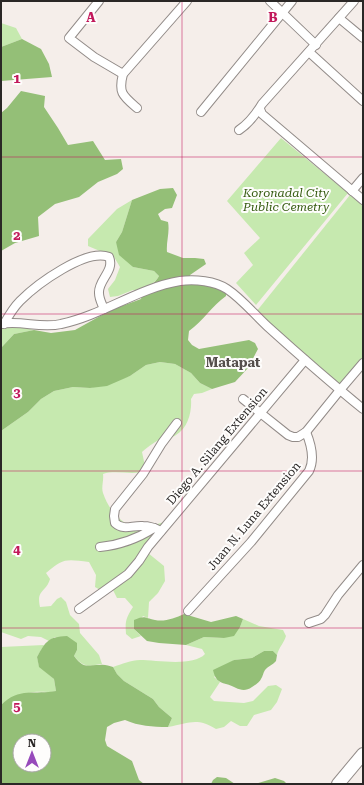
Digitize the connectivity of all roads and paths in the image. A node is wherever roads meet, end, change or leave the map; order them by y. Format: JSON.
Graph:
{"nodes":[{"id":1,"x":99,"y":1,"type":"edge"},
{"id":2,"x":187,"y":1,"type":"edge"},
{"id":3,"x":270,"y":1,"type":"edge"},
{"id":4,"x":292,"y":1,"type":"edge"},
{"id":5,"x":354,"y":1,"type":"edge"},
{"id":6,"x":282,"y":12,"type":"junction"},
{"id":7,"x":339,"y":18,"type":"junction"},
{"id":8,"x":363,"y":38,"type":"edge"},
{"id":9,"x":316,"y":45,"type":"junction"},
{"id":10,"x":309,"y":52,"type":"junction"},
{"id":11,"x":123,"y":74,"type":"junction"},
{"id":12,"x":363,"y":101,"type":"edge"},
{"id":13,"x":137,"y":108,"type":"dead end"},
{"id":14,"x":260,"y":109,"type":"junction"},
{"id":15,"x":201,"y":112,"type":"dead end"},
{"id":16,"x":239,"y":130,"type":"dead end"},
{"id":17,"x":363,"y":178,"type":"edge"},
{"id":18,"x":352,"y":190,"type":"junction"},
{"id":19,"x":363,"y":200,"type":"edge"},
{"id":20,"x":104,"y":309,"type":"junction"},
{"id":21,"x":3,"y":324,"type":"edge"},
{"id":22,"x":305,"y":360,"type":"junction"},
{"id":23,"x":363,"y":363,"type":"edge"},
{"id":24,"x":340,"y":390,"type":"junction"},
{"id":25,"x":243,"y":399,"type":"dead end"},
{"id":26,"x":363,"y":409,"type":"edge"},
{"id":27,"x":261,"y":412,"type":"junction"},
{"id":28,"x":177,"y":423,"type":"dead end"},
{"id":29,"x":306,"y":432,"type":"junction"},
{"id":30,"x":158,"y":529,"type":"junction"},
{"id":31,"x":100,"y":547,"type":"dead end"},
{"id":32,"x":363,"y":566,"type":"edge"},
{"id":33,"x":79,"y":609,"type":"dead end"},
{"id":34,"x":188,"y":611,"type":"dead end"},
{"id":35,"x":308,"y":623,"type":"dead end"},
{"id":36,"x":363,"y":754,"type":"edge"},
{"id":37,"x":338,"y":784,"type":"edge"}],
"edges":[{"from":1,"to":11,"type":"street"},
{"from":2,"to":11,"type":"street"},
{"from":3,"to":6,"type":"street"},
{"from":4,"to":6,"type":"street"},
{"from":5,"to":7,"type":"street"},
{"from":6,"to":9,"type":"street"},
{"from":6,"to":15,"type":"street"},
{"from":7,"to":8,"type":"street"},
{"from":7,"to":9,"type":"street"},
{"from":9,"to":10,"type":"street"},
{"from":10,"to":12,"type":"street"},
{"from":10,"to":14,"type":"street"},
{"from":11,"to":13,"type":"street"},
{"from":14,"to":16,"type":"street"},
{"from":14,"to":18,"type":"street"},
{"from":17,"to":18,"type":"street"},
{"from":18,"to":19,"type":"street"},
{"from":20,"to":21,"type":"street"},
{"from":20,"to":21,"type":"street"},
{"from":20,"to":22,"type":"street"},
{"from":22,"to":24,"type":"street"},
{"from":22,"to":27,"type":"street","name":"Diego A. Silang Extension"},
{"from":23,"to":24,"type":"street"},
{"from":24,"to":26,"type":"street"},
{"from":24,"to":29,"type":"street"},
{"from":25,"to":27,"type":"street"},
{"from":27,"to":29,"type":"street"},
{"from":27,"to":30,"type":"street","name":"Diego A. Silang Extension"},
{"from":28,"to":30,"type":"street"},
{"from":29,"to":34,"type":"street","name":"Juan N. Luna Extension"},
{"from":30,"to":31,"type":"street"},
{"from":30,"to":33,"type":"street","name":"Diego A. Silang Extension"},
{"from":32,"to":35,"type":"street"},
{"from":36,"to":37,"type":"highway"}]}
